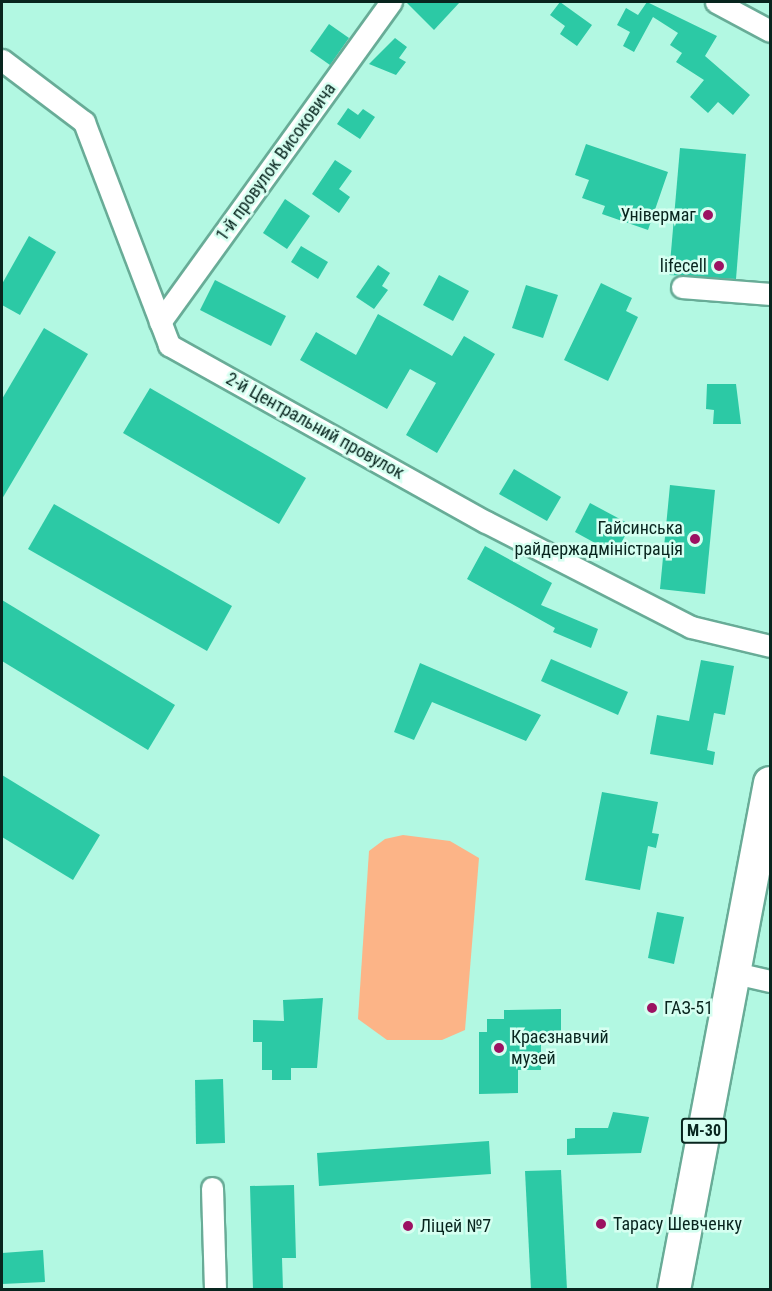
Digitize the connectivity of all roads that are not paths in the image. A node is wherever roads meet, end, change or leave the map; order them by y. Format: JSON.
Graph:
{"nodes":[{"id":1,"x":391,"y":2,"type":"edge"},
{"id":2,"x":716,"y":2,"type":"edge"},
{"id":3,"x":771,"y":31,"type":"edge"},
{"id":4,"x":2,"y":60,"type":"edge"},
{"id":5,"x":682,"y":287,"type":"dead end"},
{"id":6,"x":771,"y":294,"type":"edge"},
{"id":7,"x":160,"y":322,"type":"junction"},
{"id":8,"x":771,"y":646,"type":"edge"},
{"id":9,"x":771,"y":783,"type":"edge"},
{"id":10,"x":763,"y":861,"type":"edge"},
{"id":11,"x":735,"y":973,"type":"junction"},
{"id":12,"x":771,"y":981,"type":"edge"},
{"id":13,"x":212,"y":1188,"type":"dead end"},
{"id":14,"x":215,"y":1290,"type":"edge"},
{"id":15,"x":674,"y":1290,"type":"edge"}],
"edges":[{"from":1,"to":7,"type":"street","name":"1-й провулок Високовича"},
{"from":2,"to":3,"type":"street"},
{"from":4,"to":7,"type":"street","name":"2-й Центральний провулок"},
{"from":5,"to":6,"type":"street"},
{"from":7,"to":8,"type":"street","name":"2-й Центральний провулок"},
{"from":9,"to":10,"type":"highway","number":"М-30"},
{"from":10,"to":11,"type":"highway","number":"М-30"},
{"from":11,"to":12,"type":"street"},
{"from":11,"to":15,"type":"highway","number":"М-30"},
{"from":13,"to":14,"type":"street"}]}
